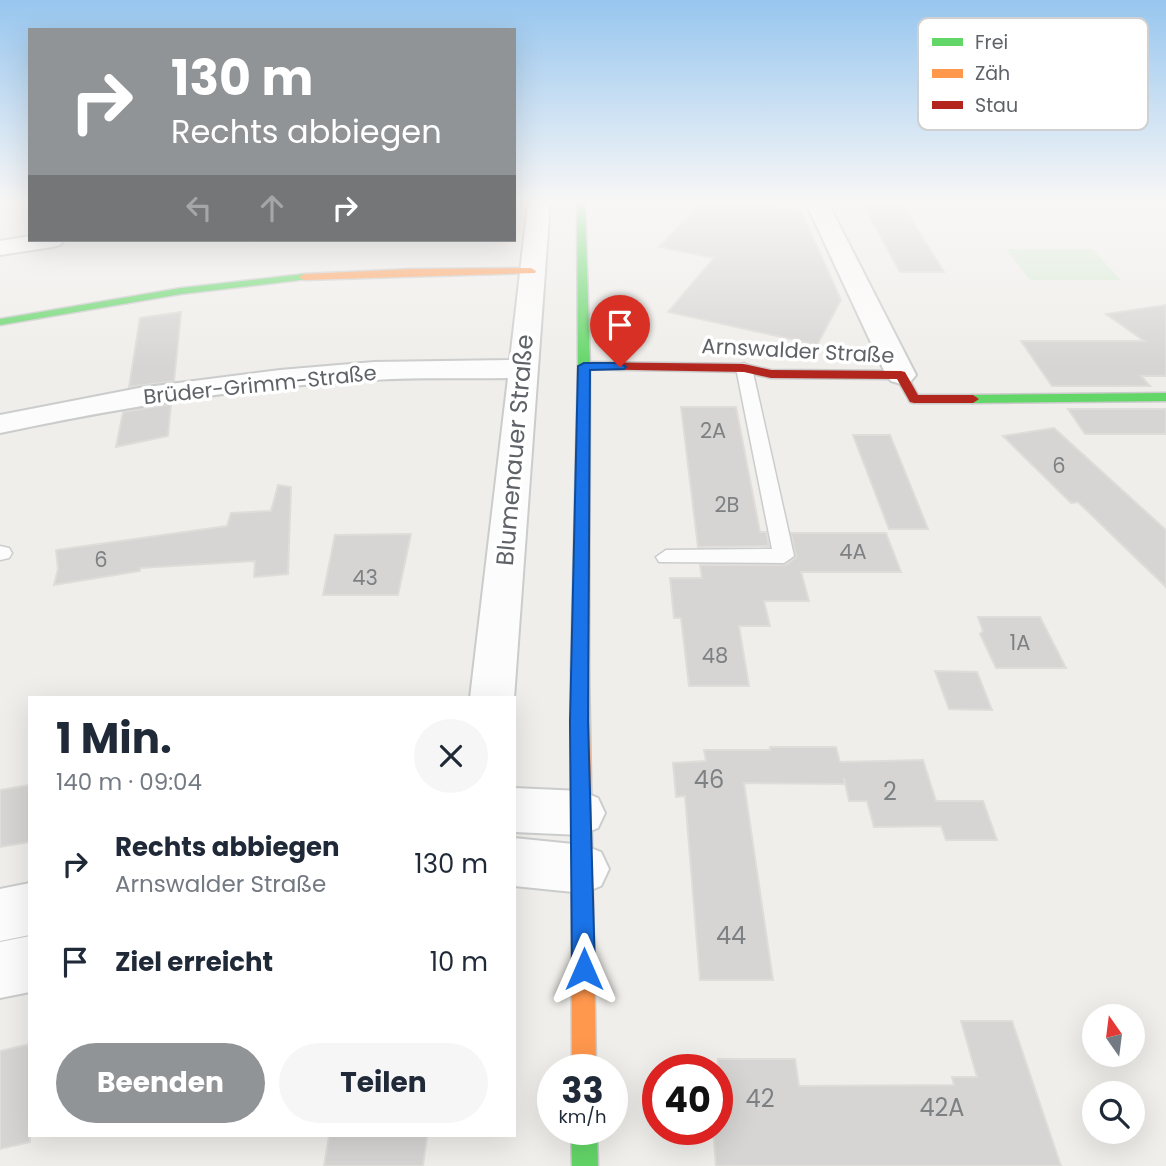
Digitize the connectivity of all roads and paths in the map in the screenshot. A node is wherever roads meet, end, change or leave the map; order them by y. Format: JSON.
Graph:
{"nodes":[{"id":1,"x":533,"y":257,"type":"edge"},
{"id":2,"x":582,"y":257,"type":"edge"},
{"id":3,"x":844,"y":257,"type":"edge"},
{"id":4,"x":531,"y":271,"type":"junction"},
{"id":5,"x":0,"y":322,"type":"edge"},
{"id":6,"x":584,"y":366,"type":"junction"},
{"id":7,"x":744,"y":368,"type":"junction"},
{"id":8,"x":523,"y":369,"type":"junction"},
{"id":9,"x":901,"y":375,"type":"junction"},
{"id":10,"x":1166,"y":397,"type":"edge"},
{"id":11,"x":0,"y":424,"type":"edge"},
{"id":12,"x":666,"y":557,"type":"dead end"},
{"id":13,"x":492,"y":696,"type":"edge"},
{"id":14,"x":516,"y":810,"type":"edge"},
{"id":15,"x":581,"y":813,"type":"junction"},
{"id":16,"x":516,"y":862,"type":"edge"},
{"id":17,"x":583,"y":869,"type":"junction"},
{"id":18,"x":28,"y":909,"type":"edge"},
{"id":19,"x":0,"y":915,"type":"edge"},
{"id":20,"x":28,"y":964,"type":"edge"},
{"id":21,"x":0,"y":970,"type":"edge"},
{"id":22,"x":584,"y":1054,"type":"edge"},
{"id":23,"x":584,"y":1145,"type":"edge"},
{"id":24,"x":585,"y":1166,"type":"edge"}],
"edges":[{"from":1,"to":4,"type":"street","name":"Blumenauer Straße"},
{"from":2,"to":6,"type":"street"},
{"from":3,"to":9,"type":"street"},
{"from":4,"to":5,"type":"street"},
{"from":4,"to":8,"type":"street","name":"Blumenauer Straße"},
{"from":6,"to":7,"type":"street","name":"Arnswalder Straße"},
{"from":6,"to":15,"type":"street"},
{"from":7,"to":9,"type":"street","name":"Arnswalder Straße"},
{"from":7,"to":12,"type":"lane"},
{"from":8,"to":11,"type":"street","name":"Brüder-Grimm-Straße"},
{"from":8,"to":13,"type":"street","name":"Blumenauer Straße"},
{"from":9,"to":10,"type":"street","name":"Arnswalder Straße"},
{"from":14,"to":15,"type":"street"},
{"from":15,"to":17,"type":"street"},
{"from":16,"to":17,"type":"street"},
{"from":17,"to":22,"type":"street"},
{"from":18,"to":19,"type":"street"},
{"from":20,"to":21,"type":"street"},
{"from":23,"to":24,"type":"street"}]}
